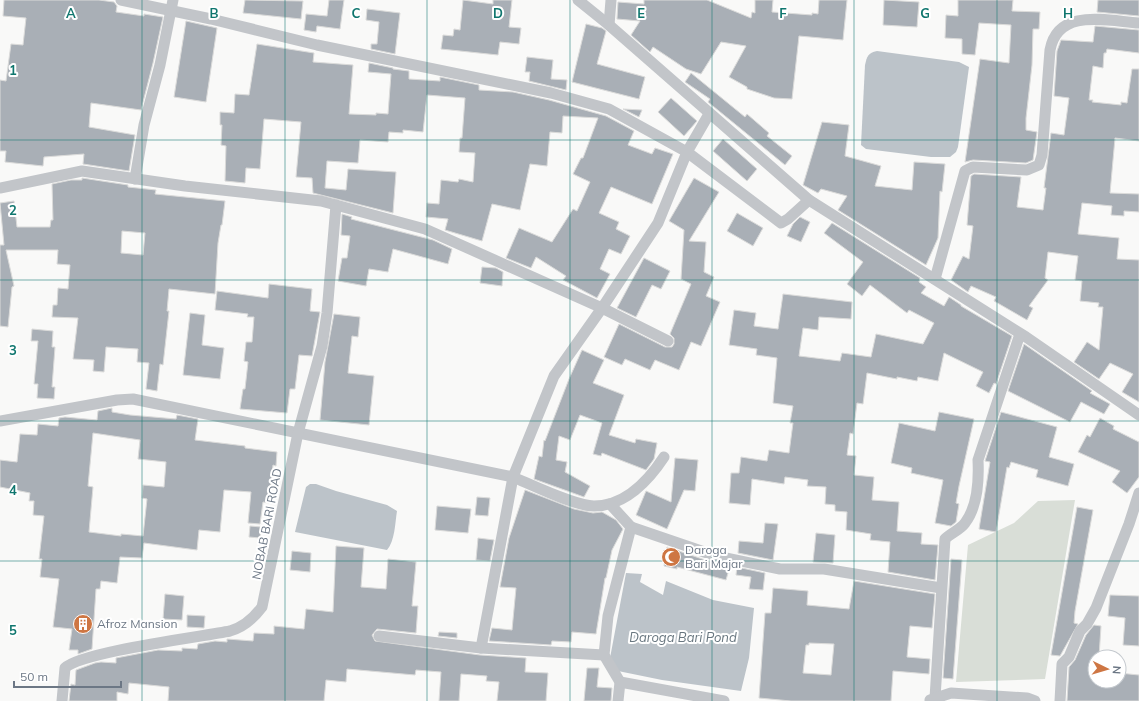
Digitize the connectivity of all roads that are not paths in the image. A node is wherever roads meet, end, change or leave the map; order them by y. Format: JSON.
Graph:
{"nodes":[{"id":1,"x":121,"y":0,"type":"edge"},
{"id":2,"x":578,"y":0,"type":"edge"},
{"id":3,"x":611,"y":0,"type":"edge"},
{"id":4,"x":172,"y":5,"type":"edge"},
{"id":5,"x":1139,"y":23,"type":"edge"},
{"id":6,"x":609,"y":25,"type":"junction"},
{"id":7,"x":709,"y":114,"type":"junction"},
{"id":8,"x":687,"y":152,"type":"junction"},
{"id":9,"x":135,"y":179,"type":"junction"},
{"id":10,"x":0,"y":188,"type":"edge"},
{"id":11,"x":809,"y":200,"type":"junction"},
{"id":12,"x":336,"y":205,"type":"junction"},
{"id":13,"x":935,"y":279,"type":"junction"},
{"id":14,"x":602,"y":308,"type":"junction"},
{"id":15,"x":1020,"y":334,"type":"junction"},
{"id":16,"x":668,"y":342,"type":"dead end"},
{"id":17,"x":1139,"y":415,"type":"edge"},
{"id":18,"x":0,"y":421,"type":"edge"},
{"id":19,"x":298,"y":433,"type":"junction"},
{"id":20,"x":664,"y":457,"type":"dead end"},
{"id":21,"x":513,"y":477,"type":"junction"},
{"id":22,"x":1139,"y":493,"type":"edge"},
{"id":23,"x":610,"y":504,"type":"junction"},
{"id":24,"x":631,"y":527,"type":"junction"},
{"id":25,"x":941,"y":588,"type":"junction"},
{"id":26,"x":380,"y":636,"type":"dead end"},
{"id":27,"x":481,"y":648,"type":"junction"},
{"id":28,"x":604,"y":655,"type":"junction"},
{"id":29,"x":620,"y":682,"type":"junction"},
{"id":30,"x":932,"y":699,"type":"edge"},
{"id":31,"x":62,"y":701,"type":"edge"},
{"id":32,"x":618,"y":701,"type":"edge"},
{"id":33,"x":724,"y":701,"type":"edge"},
{"id":34,"x":1035,"y":701,"type":"edge"},
{"id":35,"x":1060,"y":701,"type":"edge"}],
"edges":[{"from":1,"to":4,"type":"street"},
{"from":2,"to":6,"type":"street"},
{"from":3,"to":6,"type":"street"},
{"from":4,"to":8,"type":"street"},
{"from":4,"to":9,"type":"street"},
{"from":5,"to":13,"type":"street"},
{"from":6,"to":7,"type":"street"},
{"from":7,"to":8,"type":"street"},
{"from":7,"to":11,"type":"street"},
{"from":8,"to":11,"type":"street"},
{"from":8,"to":14,"type":"street"},
{"from":9,"to":10,"type":"street"},
{"from":9,"to":12,"type":"street"},
{"from":11,"to":13,"type":"street"},
{"from":12,"to":14,"type":"street"},
{"from":12,"to":19,"type":"street","name":"NOBAB BARI ROAD"},
{"from":13,"to":15,"type":"street"},
{"from":14,"to":16,"type":"street"},
{"from":14,"to":21,"type":"street"},
{"from":15,"to":17,"type":"street"},
{"from":15,"to":25,"type":"street"},
{"from":18,"to":19,"type":"street"},
{"from":19,"to":21,"type":"street"},
{"from":19,"to":31,"type":"street","name":"NOBAB BARI ROAD"},
{"from":20,"to":23,"type":"street"},
{"from":21,"to":23,"type":"street"},
{"from":21,"to":27,"type":"street"},
{"from":22,"to":35,"type":"street"},
{"from":23,"to":24,"type":"street"},
{"from":24,"to":25,"type":"street"},
{"from":24,"to":28,"type":"street"},
{"from":25,"to":30,"type":"street"},
{"from":26,"to":27,"type":"street"},
{"from":27,"to":28,"type":"street"},
{"from":28,"to":29,"type":"street"},
{"from":29,"to":32,"type":"street"},
{"from":29,"to":33,"type":"street"},
{"from":30,"to":34,"type":"street"}]}
